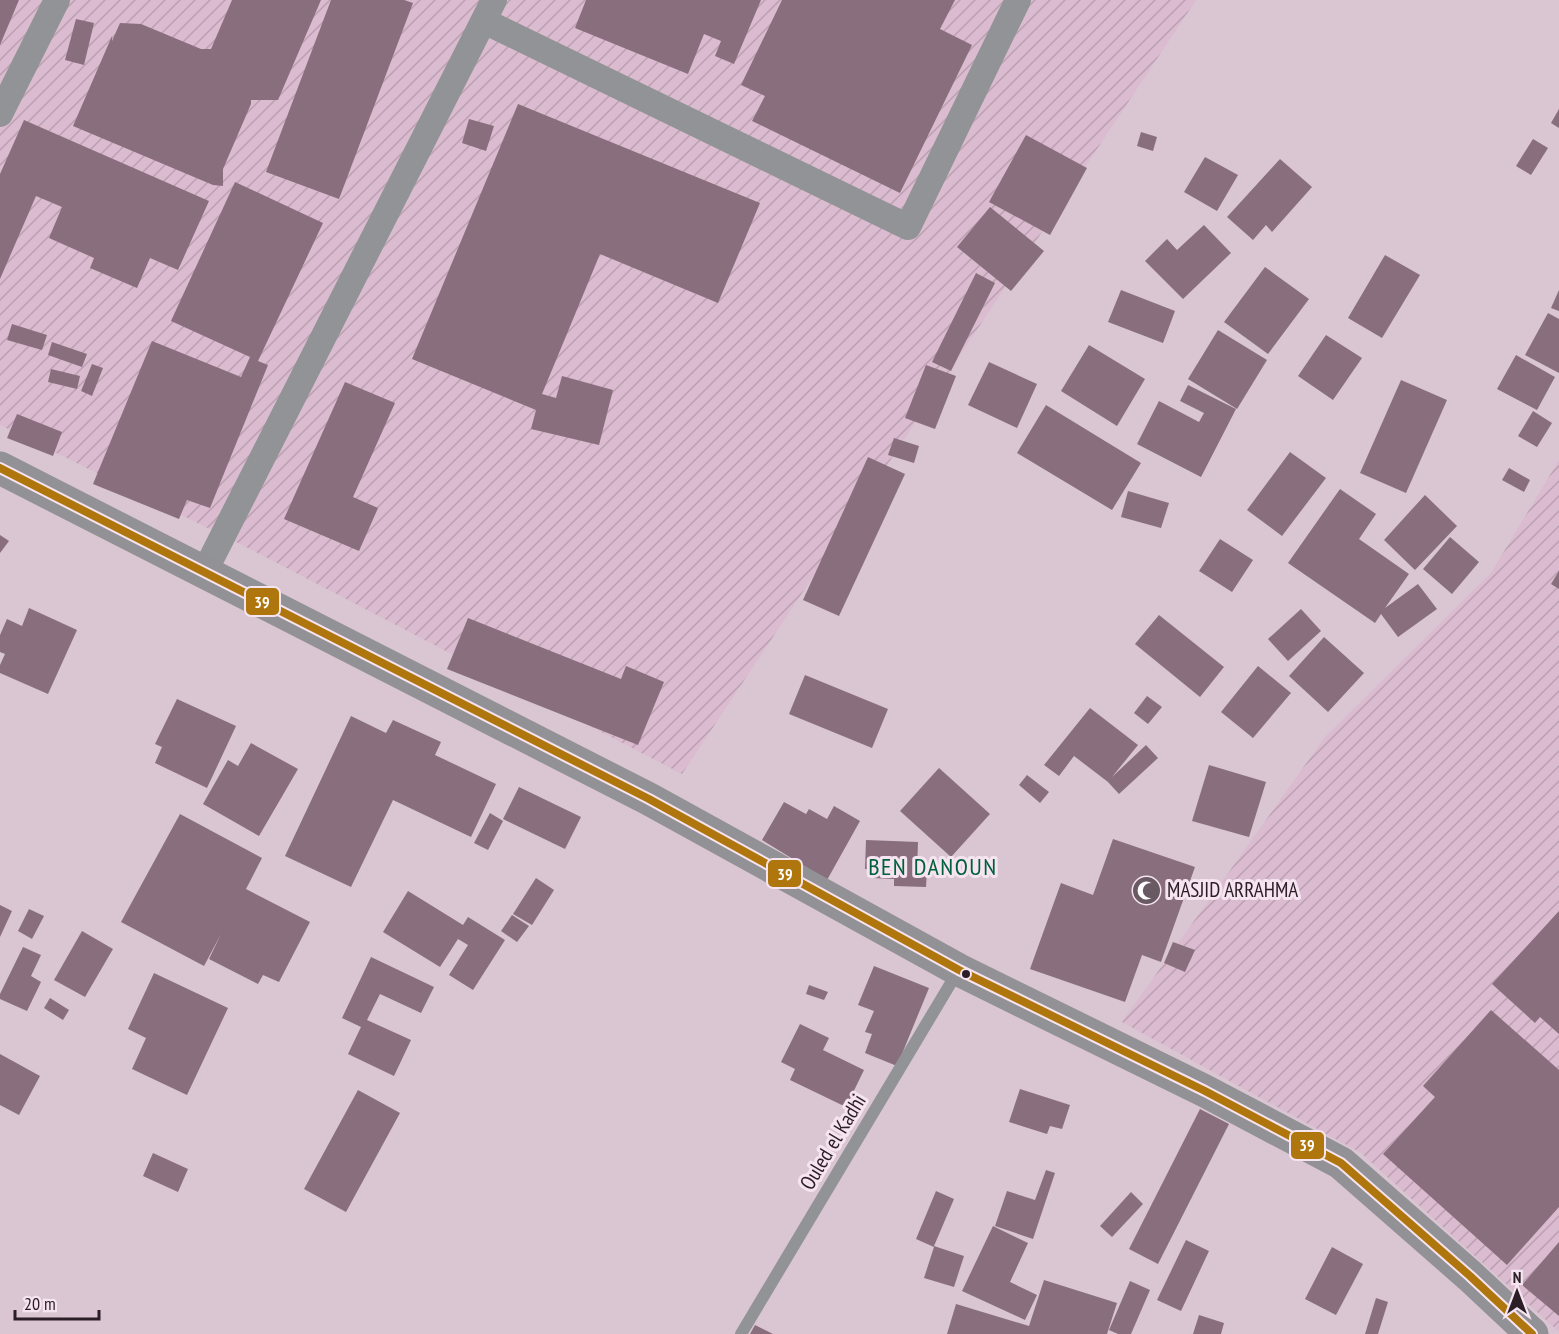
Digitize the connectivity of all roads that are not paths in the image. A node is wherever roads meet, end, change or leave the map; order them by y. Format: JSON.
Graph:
{"nodes":[{"id":1,"x":57,"y":0,"type":"edge"},
{"id":2,"x":1018,"y":0,"type":"edge"},
{"id":3,"x":489,"y":10,"type":"edge"},
{"id":4,"x":0,"y":114,"type":"edge"},
{"id":5,"x":0,"y":468,"type":"edge"},
{"id":6,"x":205,"y":571,"type":"junction"},
{"id":7,"x":959,"y":970,"type":"junction"},
{"id":8,"x":741,"y":1334,"type":"edge"},
{"id":9,"x":1532,"y":1334,"type":"edge"}],
"edges":[{"from":1,"to":4,"type":"street"},
{"from":2,"to":3,"type":"street"},
{"from":3,"to":6,"type":"street"},
{"from":5,"to":6,"type":"main road"},
{"from":6,"to":7,"type":"main road"},
{"from":7,"to":8,"type":"lane","name":"Ouled el Kadhi"},
{"from":7,"to":9,"type":"main road"}]}
